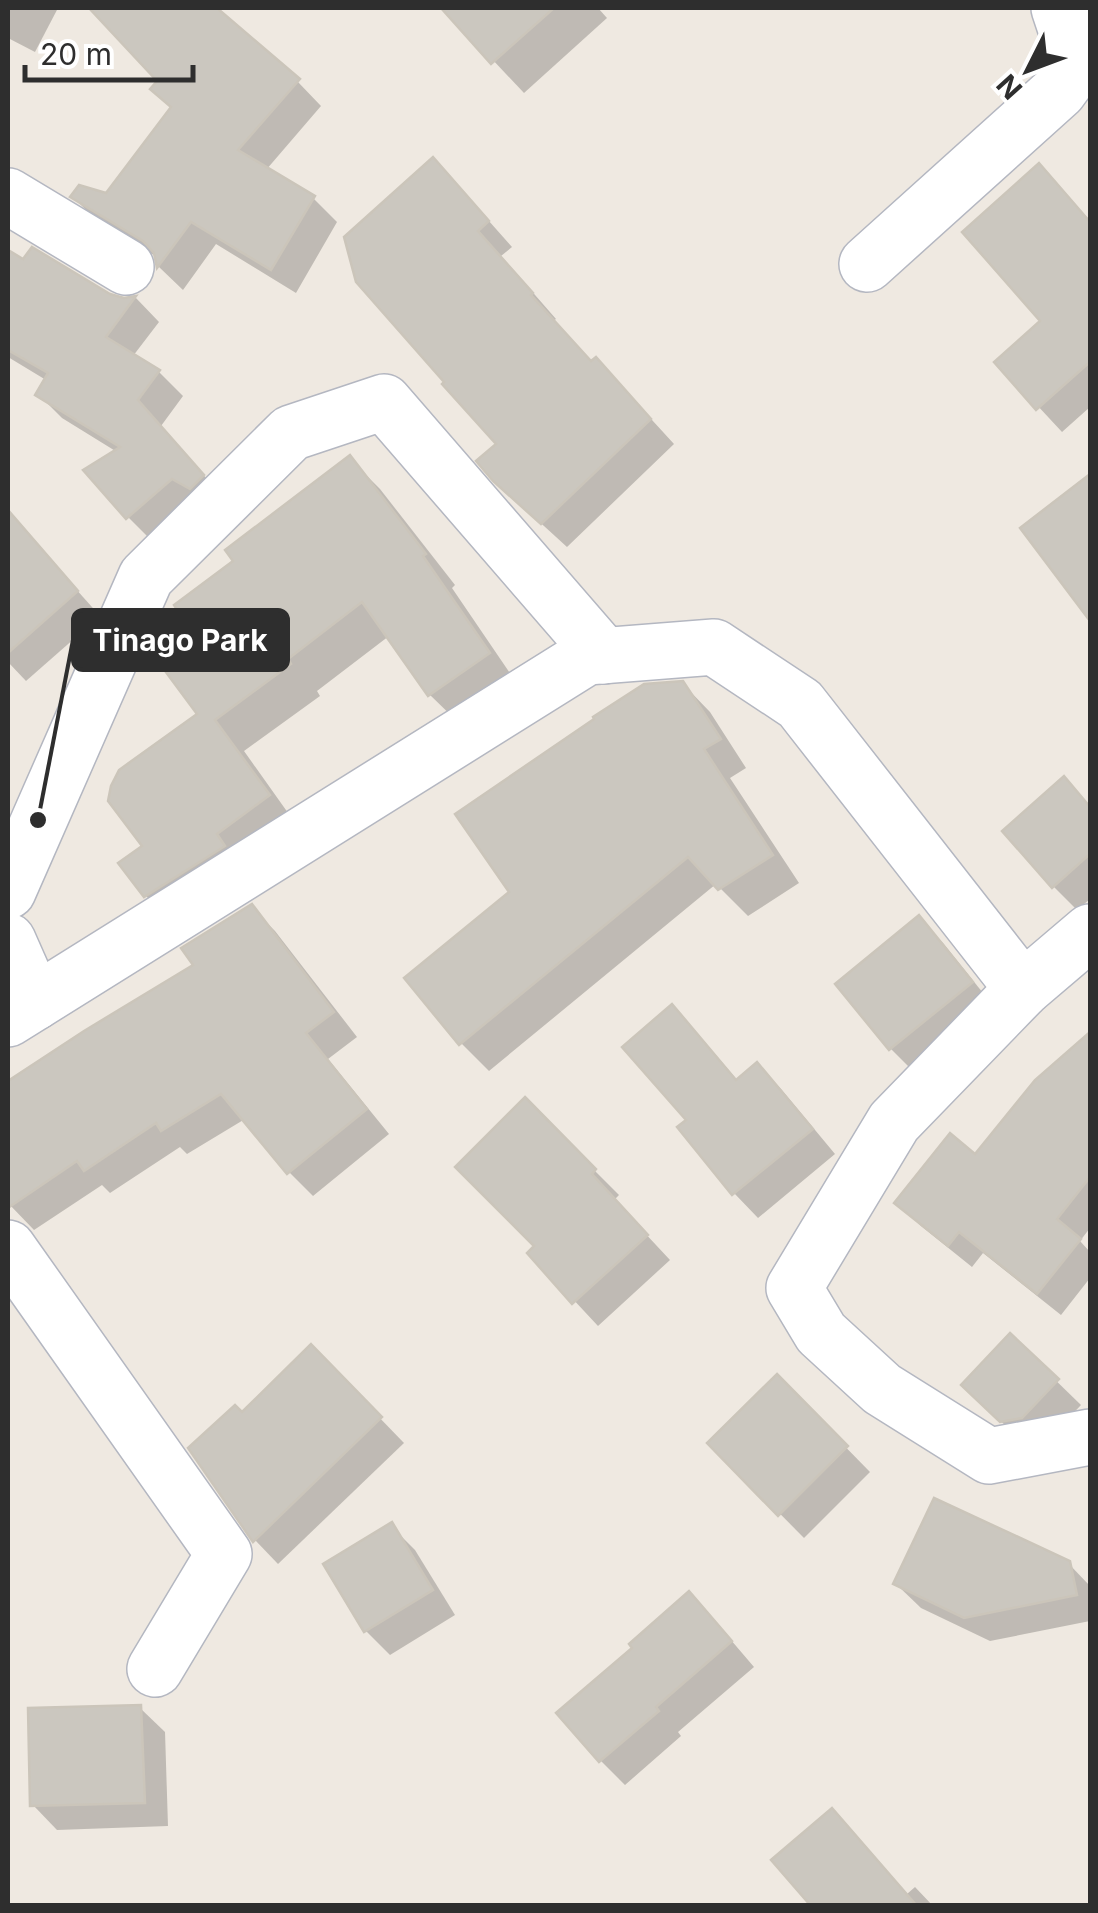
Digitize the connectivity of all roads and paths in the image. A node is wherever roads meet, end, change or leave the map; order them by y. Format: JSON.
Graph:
{"nodes":[{"id":1,"x":1059,"y":8,"type":"edge"},
{"id":2,"x":1084,"y":66,"type":"edge"},
{"id":3,"x":8,"y":196,"type":"edge"},
{"id":4,"x":867,"y":264,"type":"dead end"},
{"id":5,"x":126,"y":267,"type":"dead end"},
{"id":6,"x":604,"y":656,"type":"junction"},
{"id":7,"x":8,"y":892,"type":"edge"},
{"id":8,"x":1090,"y":932,"type":"edge"},
{"id":9,"x":8,"y":942,"type":"edge"},
{"id":10,"x":1024,"y":989,"type":"junction"},
{"id":11,"x":21,"y":1010,"type":"edge"},
{"id":12,"x":8,"y":1248,"type":"edge"},
{"id":13,"x":1090,"y":1437,"type":"edge"},
{"id":14,"x":154,"y":1669,"type":"dead end"}],
"edges":[{"from":1,"to":2,"type":"street"},
{"from":2,"to":4,"type":"street"},
{"from":3,"to":5,"type":"street"},
{"from":6,"to":7,"type":"street"},
{"from":6,"to":10,"type":"street"},
{"from":6,"to":11,"type":"street"},
{"from":8,"to":10,"type":"street"},
{"from":9,"to":11,"type":"street"},
{"from":10,"to":13,"type":"street"},
{"from":12,"to":14,"type":"street"}]}
